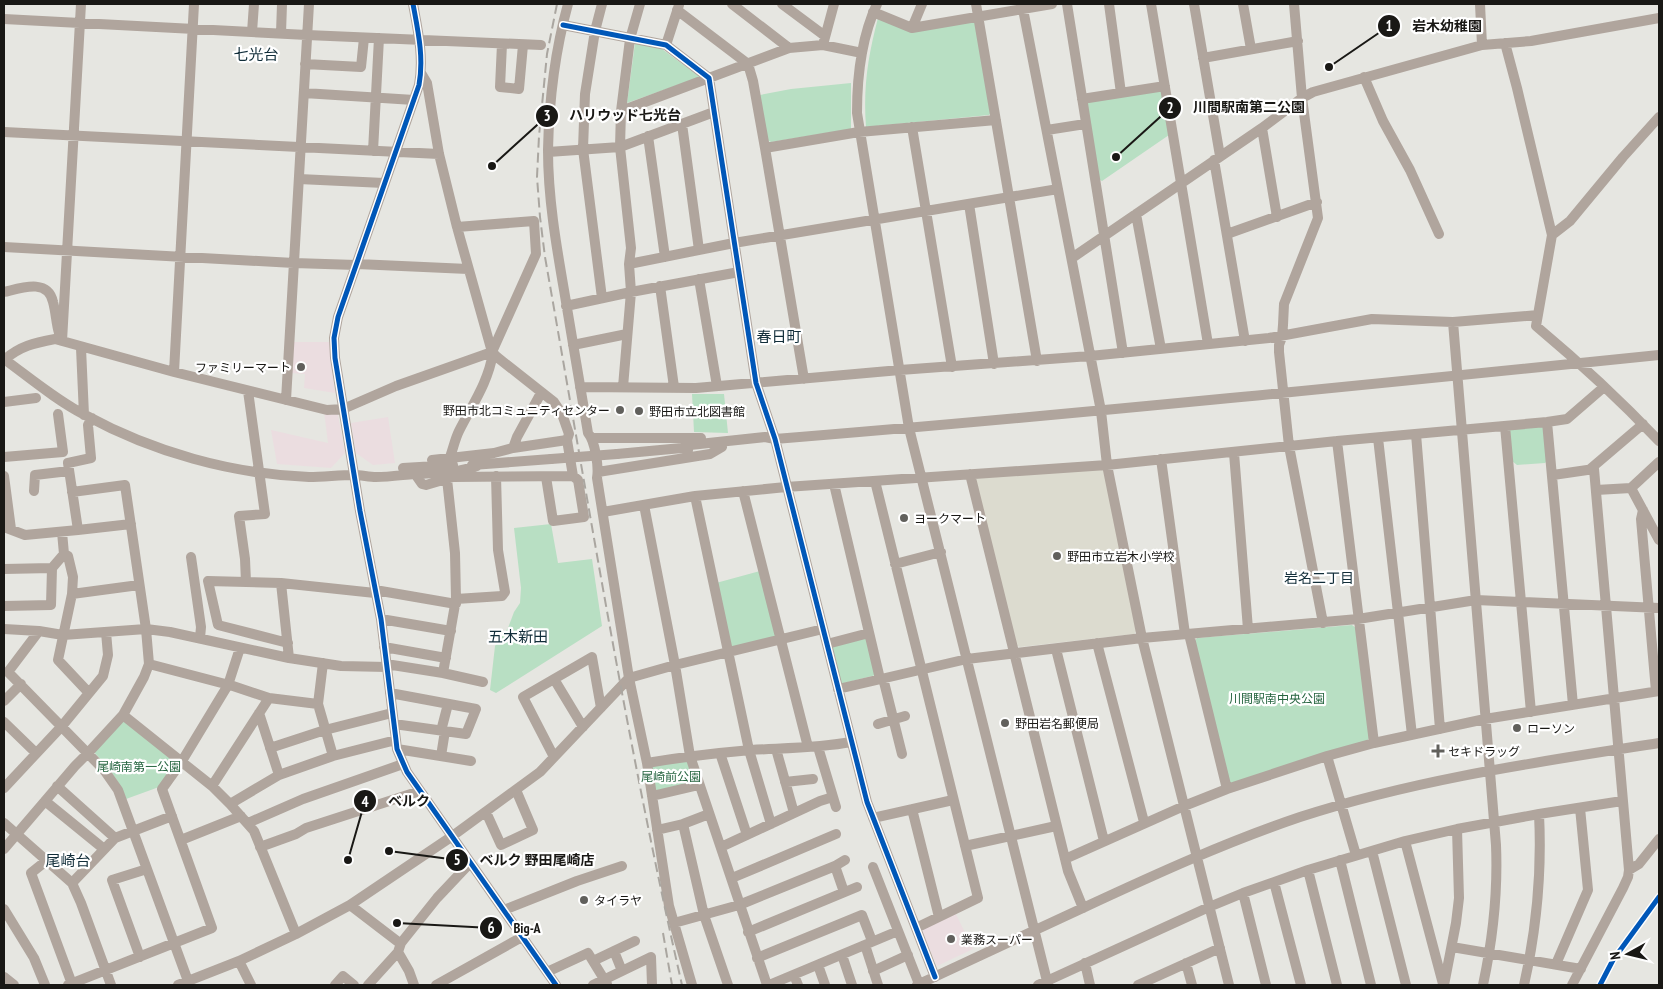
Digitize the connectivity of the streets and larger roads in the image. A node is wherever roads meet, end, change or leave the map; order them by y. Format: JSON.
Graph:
{"nodes":[{"id":1,"x":81,"y":4,"type":"edge"},
{"id":2,"x":194,"y":4,"type":"edge"},
{"id":3,"x":254,"y":4,"type":"edge"},
{"id":4,"x":282,"y":4,"type":"edge"},
{"id":5,"x":309,"y":4,"type":"edge"},
{"id":6,"x":413,"y":4,"type":"edge"},
{"id":7,"x":568,"y":4,"type":"edge"},
{"id":8,"x":602,"y":4,"type":"edge"},
{"id":9,"x":640,"y":4,"type":"edge"},
{"id":10,"x":732,"y":4,"type":"edge"},
{"id":11,"x":782,"y":4,"type":"edge"},
{"id":12,"x":834,"y":4,"type":"edge"},
{"id":13,"x":922,"y":4,"type":"edge"},
{"id":14,"x":976,"y":4,"type":"edge"},
{"id":15,"x":1052,"y":4,"type":"edge"},
{"id":16,"x":1067,"y":4,"type":"edge"},
{"id":17,"x":1108,"y":4,"type":"edge"},
{"id":18,"x":1151,"y":4,"type":"edge"},
{"id":19,"x":1194,"y":4,"type":"edge"},
{"id":20,"x":1243,"y":4,"type":"edge"},
{"id":21,"x":1294,"y":4,"type":"edge"},
{"id":22,"x":1480,"y":4,"type":"edge"},
{"id":23,"x":1022,"y":6,"type":"edge"},
{"id":24,"x":678,"y":7,"type":"edge"},
{"id":25,"x":875,"y":8,"type":"edge"},
{"id":26,"x":978,"y":17,"type":"junction"},
{"id":27,"x":1659,"y":18,"type":"edge"},
{"id":28,"x":4,"y":19,"type":"edge"},
{"id":29,"x":80,"y":22,"type":"junction"},
{"id":30,"x":563,"y":25,"type":"junction"},
{"id":31,"x":193,"y":28,"type":"junction"},
{"id":32,"x":912,"y":28,"type":"junction"},
{"id":33,"x":595,"y":31,"type":"junction"},
{"id":34,"x":252,"y":32,"type":"junction"},
{"id":35,"x":281,"y":33,"type":"junction"},
{"id":36,"x":307,"y":35,"type":"junction"},
{"id":37,"x":364,"y":38,"type":"junction"},
{"id":38,"x":379,"y":38,"type":"junction"},
{"id":39,"x":630,"y":38,"type":"junction"},
{"id":40,"x":419,"y":40,"type":"junction"},
{"id":41,"x":824,"y":40,"type":"junction"},
{"id":42,"x":1298,"y":41,"type":"junction"},
{"id":43,"x":1505,"y":43,"type":"junction"},
{"id":44,"x":502,"y":44,"type":"junction"},
{"id":45,"x":524,"y":45,"type":"junction"},
{"id":46,"x":541,"y":45,"type":"dead end"},
{"id":47,"x":666,"y":45,"type":"junction"},
{"id":48,"x":1482,"y":45,"type":"junction"},
{"id":49,"x":789,"y":48,"type":"junction"},
{"id":50,"x":1251,"y":49,"type":"junction"},
{"id":51,"x":862,"y":53,"type":"junction"},
{"id":52,"x":1203,"y":58,"type":"junction"},
{"id":53,"x":306,"y":64,"type":"junction"},
{"id":54,"x":748,"y":64,"type":"junction"},
{"id":55,"x":421,"y":73,"type":"junction"},
{"id":56,"x":1364,"y":77,"type":"junction"},
{"id":57,"x":709,"y":78,"type":"junction"},
{"id":58,"x":1165,"y":86,"type":"junction"},
{"id":59,"x":304,"y":93,"type":"junction"},
{"id":60,"x":1122,"y":93,"type":"junction"},
{"id":61,"x":416,"y":95,"type":"junction"},
{"id":62,"x":428,"y":95,"type":"junction"},
{"id":63,"x":376,"y":98,"type":"junction"},
{"id":64,"x":1302,"y":98,"type":"junction"},
{"id":65,"x":1082,"y":99,"type":"junction"},
{"id":66,"x":621,"y":111,"type":"junction"},
{"id":67,"x":714,"y":112,"type":"junction"},
{"id":68,"x":1659,"y":117,"type":"edge"},
{"id":69,"x":996,"y":120,"type":"junction"},
{"id":70,"x":682,"y":124,"type":"junction"},
{"id":71,"x":1085,"y":124,"type":"junction"},
{"id":72,"x":912,"y":127,"type":"junction"},
{"id":73,"x":1262,"y":128,"type":"junction"},
{"id":74,"x":1047,"y":130,"type":"junction"},
{"id":75,"x":4,"y":132,"type":"edge"},
{"id":76,"x":859,"y":132,"type":"junction"},
{"id":77,"x":74,"y":136,"type":"junction"},
{"id":78,"x":648,"y":136,"type":"junction"},
{"id":79,"x":187,"y":142,"type":"junction"},
{"id":80,"x":620,"y":147,"type":"junction"},
{"id":81,"x":300,"y":148,"type":"junction"},
{"id":82,"x":765,"y":148,"type":"junction"},
{"id":83,"x":583,"y":150,"type":"junction"},
{"id":84,"x":374,"y":151,"type":"junction"},
{"id":85,"x":394,"y":152,"type":"junction"},
{"id":86,"x":548,"y":152,"type":"junction"},
{"id":87,"x":439,"y":154,"type":"junction"},
{"id":88,"x":1217,"y":158,"type":"junction"},
{"id":89,"x":299,"y":179,"type":"junction"},
{"id":90,"x":1181,"y":182,"type":"junction"},
{"id":91,"x":384,"y":183,"type":"junction"},
{"id":92,"x":1058,"y":189,"type":"junction"},
{"id":93,"x":1009,"y":197,"type":"junction"},
{"id":94,"x":1317,"y":202,"type":"junction"},
{"id":95,"x":968,"y":204,"type":"junction"},
{"id":96,"x":926,"y":212,"type":"junction"},
{"id":97,"x":1136,"y":214,"type":"junction"},
{"id":98,"x":1277,"y":217,"type":"junction"},
{"id":99,"x":874,"y":220,"type":"junction"},
{"id":100,"x":457,"y":227,"type":"junction"},
{"id":101,"x":1227,"y":234,"type":"junction"},
{"id":102,"x":1439,"y":234,"type":"dead end"},
{"id":103,"x":1552,"y":235,"type":"junction"},
{"id":104,"x":780,"y":236,"type":"junction"},
{"id":105,"x":1104,"y":236,"type":"junction"},
{"id":106,"x":734,"y":244,"type":"junction"},
{"id":107,"x":4,"y":247,"type":"edge"},
{"id":108,"x":68,"y":250,"type":"junction"},
{"id":109,"x":699,"y":250,"type":"junction"},
{"id":110,"x":180,"y":257,"type":"junction"},
{"id":111,"x":665,"y":257,"type":"junction"},
{"id":112,"x":1072,"y":258,"type":"junction"},
{"id":113,"x":294,"y":263,"type":"junction"},
{"id":114,"x":357,"y":264,"type":"junction"},
{"id":115,"x":629,"y":264,"type":"junction"},
{"id":116,"x":468,"y":269,"type":"junction"},
{"id":117,"x":739,"y":272,"type":"junction"},
{"id":118,"x":700,"y":279,"type":"junction"},
{"id":119,"x":660,"y":286,"type":"junction"},
{"id":120,"x":4,"y":292,"type":"edge"},
{"id":121,"x":631,"y":292,"type":"junction"},
{"id":122,"x":602,"y":298,"type":"junction"},
{"id":123,"x":566,"y":306,"type":"junction"},
{"id":124,"x":1538,"y":315,"type":"junction"},
{"id":125,"x":1453,"y":322,"type":"junction"},
{"id":126,"x":627,"y":334,"type":"junction"},
{"id":127,"x":1282,"y":337,"type":"junction"},
{"id":128,"x":62,"y":341,"type":"junction"},
{"id":129,"x":1245,"y":341,"type":"junction"},
{"id":130,"x":1208,"y":344,"type":"junction"},
{"id":131,"x":573,"y":345,"type":"junction"},
{"id":132,"x":81,"y":348,"type":"junction"},
{"id":133,"x":1161,"y":349,"type":"junction"},
{"id":134,"x":1123,"y":352,"type":"junction"},
{"id":135,"x":493,"y":353,"type":"junction"},
{"id":136,"x":1659,"y":355,"type":"edge"},
{"id":137,"x":1090,"y":356,"type":"junction"},
{"id":138,"x":4,"y":359,"type":"edge"},
{"id":139,"x":1037,"y":361,"type":"junction"},
{"id":140,"x":1581,"y":363,"type":"junction"},
{"id":141,"x":994,"y":364,"type":"junction"},
{"id":142,"x":952,"y":367,"type":"junction"},
{"id":143,"x":900,"y":370,"type":"junction"},
{"id":144,"x":174,"y":372,"type":"junction"},
{"id":145,"x":1457,"y":376,"type":"junction"},
{"id":146,"x":804,"y":379,"type":"junction"},
{"id":147,"x":756,"y":383,"type":"junction"},
{"id":148,"x":717,"y":386,"type":"junction"},
{"id":149,"x":580,"y":387,"type":"junction"},
{"id":150,"x":623,"y":387,"type":"junction"},
{"id":151,"x":674,"y":387,"type":"junction"},
{"id":152,"x":1604,"y":387,"type":"junction"},
{"id":153,"x":248,"y":391,"type":"junction"},
{"id":154,"x":541,"y":393,"type":"junction"},
{"id":155,"x":1283,"y":393,"type":"junction"},
{"id":156,"x":36,"y":398,"type":"dead end"},
{"id":157,"x":286,"y":400,"type":"junction"},
{"id":158,"x":4,"y":402,"type":"edge"},
{"id":159,"x":343,"y":409,"type":"junction"},
{"id":160,"x":1101,"y":411,"type":"junction"},
{"id":161,"x":58,"y":414,"type":"dead end"},
{"id":162,"x":88,"y":416,"type":"junction"},
{"id":163,"x":1547,"y":422,"type":"junction"},
{"id":164,"x":1643,"y":424,"type":"junction"},
{"id":165,"x":1505,"y":426,"type":"junction"},
{"id":166,"x":909,"y":428,"type":"junction"},
{"id":167,"x":1461,"y":430,"type":"junction"},
{"id":168,"x":1416,"y":434,"type":"junction"},
{"id":169,"x":592,"y":438,"type":"junction"},
{"id":170,"x":1378,"y":438,"type":"junction"},
{"id":171,"x":775,"y":439,"type":"junction"},
{"id":172,"x":567,"y":440,"type":"junction"},
{"id":173,"x":1337,"y":441,"type":"junction"},
{"id":174,"x":1659,"y":441,"type":"edge"},
{"id":175,"x":723,"y":444,"type":"junction"},
{"id":176,"x":1289,"y":446,"type":"junction"},
{"id":177,"x":513,"y":448,"type":"junction"},
{"id":178,"x":1234,"y":453,"type":"junction"},
{"id":179,"x":4,"y":458,"type":"edge"},
{"id":180,"x":450,"y":458,"type":"junction"},
{"id":181,"x":1161,"y":460,"type":"junction"},
{"id":182,"x":1659,"y":462,"type":"edge"},
{"id":183,"x":1107,"y":465,"type":"junction"},
{"id":184,"x":416,"y":470,"type":"junction"},
{"id":185,"x":1589,"y":470,"type":"junction"},
{"id":186,"x":69,"y":471,"type":"junction"},
{"id":187,"x":598,"y":472,"type":"junction"},
{"id":188,"x":260,"y":473,"type":"junction"},
{"id":189,"x":970,"y":474,"type":"junction"},
{"id":190,"x":355,"y":475,"type":"junction"},
{"id":191,"x":1553,"y":475,"type":"junction"},
{"id":192,"x":4,"y":476,"type":"edge"},
{"id":193,"x":496,"y":476,"type":"junction"},
{"id":194,"x":573,"y":476,"type":"junction"},
{"id":195,"x":546,"y":477,"type":"junction"},
{"id":196,"x":922,"y":477,"type":"junction"},
{"id":197,"x":447,"y":479,"type":"junction"},
{"id":198,"x":874,"y":481,"type":"junction"},
{"id":199,"x":834,"y":484,"type":"junction"},
{"id":200,"x":786,"y":487,"type":"junction"},
{"id":201,"x":1631,"y":488,"type":"junction"},
{"id":202,"x":1596,"y":490,"type":"junction"},
{"id":203,"x":34,"y":491,"type":"dead end"},
{"id":204,"x":743,"y":491,"type":"junction"},
{"id":205,"x":72,"y":492,"type":"junction"},
{"id":206,"x":695,"y":496,"type":"junction"},
{"id":207,"x":644,"y":505,"type":"junction"},
{"id":208,"x":1643,"y":510,"type":"junction"},
{"id":209,"x":603,"y":512,"type":"junction"},
{"id":210,"x":131,"y":524,"type":"junction"},
{"id":211,"x":7,"y":528,"type":"edge"},
{"id":212,"x":78,"y":530,"type":"junction"},
{"id":213,"x":62,"y":532,"type":"junction"},
{"id":214,"x":1659,"y":540,"type":"edge"},
{"id":215,"x":940,"y":552,"type":"junction"},
{"id":216,"x":64,"y":554,"type":"junction"},
{"id":217,"x":192,"y":557,"type":"dead end"},
{"id":218,"x":895,"y":564,"type":"junction"},
{"id":219,"x":4,"y":568,"type":"edge"},
{"id":220,"x":52,"y":568,"type":"junction"},
{"id":221,"x":246,"y":582,"type":"junction"},
{"id":222,"x":281,"y":583,"type":"junction"},
{"id":223,"x":139,"y":585,"type":"junction"},
{"id":224,"x":375,"y":591,"type":"junction"},
{"id":225,"x":72,"y":594,"type":"junction"},
{"id":226,"x":1476,"y":600,"type":"junction"},
{"id":227,"x":456,"y":601,"type":"junction"},
{"id":228,"x":1520,"y":601,"type":"junction"},
{"id":229,"x":1563,"y":604,"type":"junction"},
{"id":230,"x":4,"y":606,"type":"edge"},
{"id":231,"x":1606,"y":606,"type":"junction"},
{"id":232,"x":1431,"y":607,"type":"junction"},
{"id":233,"x":1654,"y":608,"type":"edge"},
{"id":234,"x":1397,"y":612,"type":"junction"},
{"id":235,"x":381,"y":619,"type":"junction"},
{"id":236,"x":1358,"y":619,"type":"junction"},
{"id":237,"x":1323,"y":622,"type":"junction"},
{"id":238,"x":4,"y":628,"type":"edge"},
{"id":239,"x":146,"y":629,"type":"junction"},
{"id":240,"x":823,"y":629,"type":"junction"},
{"id":241,"x":1248,"y":629,"type":"junction"},
{"id":242,"x":39,"y":631,"type":"junction"},
{"id":243,"x":451,"y":631,"type":"junction"},
{"id":244,"x":106,"y":632,"type":"junction"},
{"id":245,"x":869,"y":633,"type":"junction"},
{"id":246,"x":1187,"y":634,"type":"junction"},
{"id":247,"x":64,"y":635,"type":"junction"},
{"id":248,"x":200,"y":638,"type":"junction"},
{"id":249,"x":1142,"y":638,"type":"junction"},
{"id":250,"x":780,"y":639,"type":"junction"},
{"id":251,"x":288,"y":643,"type":"junction"},
{"id":252,"x":1097,"y":643,"type":"junction"},
{"id":253,"x":827,"y":644,"type":"junction"},
{"id":254,"x":384,"y":647,"type":"junction"},
{"id":255,"x":240,"y":648,"type":"junction"},
{"id":256,"x":1056,"y":649,"type":"junction"},
{"id":257,"x":1656,"y":649,"type":"edge"},
{"id":258,"x":728,"y":652,"type":"junction"},
{"id":259,"x":1014,"y":653,"type":"junction"},
{"id":260,"x":289,"y":658,"type":"junction"},
{"id":261,"x":446,"y":658,"type":"junction"},
{"id":262,"x":967,"y":659,"type":"junction"},
{"id":263,"x":149,"y":664,"type":"junction"},
{"id":264,"x":323,"y":664,"type":"junction"},
{"id":265,"x":675,"y":665,"type":"junction"},
{"id":266,"x":387,"y":666,"type":"junction"},
{"id":267,"x":921,"y":670,"type":"junction"},
{"id":268,"x":6,"y":671,"type":"edge"},
{"id":269,"x":443,"y":673,"type":"junction"},
{"id":270,"x":629,"y":678,"type":"junction"},
{"id":271,"x":881,"y":678,"type":"junction"},
{"id":272,"x":554,"y":679,"type":"junction"},
{"id":273,"x":483,"y":682,"type":"dead end"},
{"id":274,"x":21,"y":684,"type":"junction"},
{"id":275,"x":228,"y":684,"type":"junction"},
{"id":276,"x":838,"y":689,"type":"junction"},
{"id":277,"x":1658,"y":691,"type":"edge"},
{"id":278,"x":89,"y":693,"type":"junction"},
{"id":279,"x":390,"y":693,"type":"junction"},
{"id":280,"x":269,"y":698,"type":"junction"},
{"id":281,"x":1614,"y":698,"type":"junction"},
{"id":282,"x":4,"y":701,"type":"edge"},
{"id":283,"x":318,"y":704,"type":"junction"},
{"id":284,"x":448,"y":704,"type":"junction"},
{"id":285,"x":1572,"y":705,"type":"junction"},
{"id":286,"x":601,"y":708,"type":"junction"},
{"id":287,"x":1531,"y":712,"type":"junction"},
{"id":288,"x":259,"y":713,"type":"junction"},
{"id":289,"x":123,"y":715,"type":"junction"},
{"id":290,"x":905,"y":716,"type":"dead end"},
{"id":291,"x":393,"y":718,"type":"junction"},
{"id":292,"x":1485,"y":718,"type":"junction"},
{"id":293,"x":893,"y":720,"type":"junction"},
{"id":294,"x":4,"y":722,"type":"edge"},
{"id":295,"x":878,"y":724,"type":"dead end"},
{"id":296,"x":62,"y":726,"type":"junction"},
{"id":297,"x":583,"y":727,"type":"junction"},
{"id":298,"x":1440,"y":729,"type":"junction"},
{"id":299,"x":325,"y":730,"type":"junction"},
{"id":300,"x":443,"y":731,"type":"junction"},
{"id":301,"x":1412,"y":735,"type":"junction"},
{"id":302,"x":851,"y":742,"type":"junction"},
{"id":303,"x":1374,"y":743,"type":"junction"},
{"id":304,"x":1659,"y":743,"type":"edge"},
{"id":305,"x":397,"y":745,"type":"junction"},
{"id":306,"x":813,"y":747,"type":"junction"},
{"id":307,"x":270,"y":748,"type":"junction"},
{"id":308,"x":776,"y":749,"type":"junction"},
{"id":309,"x":749,"y":750,"type":"junction"},
{"id":310,"x":1618,"y":750,"type":"junction"},
{"id":311,"x":36,"y":753,"type":"junction"},
{"id":312,"x":88,"y":753,"type":"junction"},
{"id":313,"x":720,"y":753,"type":"junction"},
{"id":314,"x":902,"y":754,"type":"dead end"},
{"id":315,"x":333,"y":756,"type":"junction"},
{"id":316,"x":440,"y":756,"type":"junction"},
{"id":317,"x":690,"y":756,"type":"junction"},
{"id":318,"x":1328,"y":756,"type":"junction"},
{"id":319,"x":554,"y":757,"type":"junction"},
{"id":320,"x":472,"y":761,"type":"dead end"},
{"id":321,"x":182,"y":762,"type":"junction"},
{"id":322,"x":648,"y":763,"type":"junction"},
{"id":323,"x":403,"y":764,"type":"junction"},
{"id":324,"x":1490,"y":770,"type":"junction"},
{"id":325,"x":279,"y":775,"type":"junction"},
{"id":326,"x":813,"y":779,"type":"dead end"},
{"id":327,"x":6,"y":781,"type":"edge"},
{"id":328,"x":785,"y":782,"type":"junction"},
{"id":329,"x":699,"y":785,"type":"junction"},
{"id":330,"x":57,"y":786,"type":"junction"},
{"id":331,"x":212,"y":786,"type":"junction"},
{"id":332,"x":1227,"y":789,"type":"junction"},
{"id":333,"x":516,"y":790,"type":"junction"},
{"id":334,"x":420,"y":791,"type":"junction"},
{"id":335,"x":652,"y":796,"type":"junction"},
{"id":336,"x":953,"y":800,"type":"junction"},
{"id":337,"x":45,"y":801,"type":"junction"},
{"id":338,"x":1622,"y":801,"type":"junction"},
{"id":339,"x":230,"y":804,"type":"junction"},
{"id":340,"x":1341,"y":805,"type":"junction"},
{"id":341,"x":1184,"y":806,"type":"junction"},
{"id":342,"x":1580,"y":808,"type":"junction"},
{"id":343,"x":912,"y":809,"type":"junction"},
{"id":344,"x":486,"y":812,"type":"junction"},
{"id":345,"x":794,"y":813,"type":"junction"},
{"id":346,"x":709,"y":814,"type":"junction"},
{"id":347,"x":1539,"y":814,"type":"junction"},
{"id":348,"x":172,"y":816,"type":"junction"},
{"id":349,"x":873,"y":818,"type":"junction"},
{"id":350,"x":245,"y":820,"type":"junction"},
{"id":351,"x":1144,"y":822,"type":"junction"},
{"id":352,"x":1494,"y":822,"type":"junction"},
{"id":353,"x":4,"y":823,"type":"edge"},
{"id":354,"x":683,"y":824,"type":"junction"},
{"id":355,"x":770,"y":824,"type":"junction"},
{"id":356,"x":1056,"y":826,"type":"junction"},
{"id":357,"x":1457,"y":829,"type":"junction"},
{"id":358,"x":133,"y":830,"type":"junction"},
{"id":359,"x":657,"y":830,"type":"junction"},
{"id":360,"x":836,"y":834,"type":"dead end"},
{"id":361,"x":16,"y":835,"type":"junction"},
{"id":362,"x":747,"y":835,"type":"junction"},
{"id":363,"x":1011,"y":836,"type":"junction"},
{"id":364,"x":451,"y":837,"type":"junction"},
{"id":365,"x":115,"y":838,"type":"junction"},
{"id":366,"x":1659,"y":838,"type":"edge"},
{"id":367,"x":180,"y":840,"type":"junction"},
{"id":368,"x":1405,"y":840,"type":"junction"},
{"id":369,"x":1104,"y":842,"type":"junction"},
{"id":370,"x":965,"y":846,"type":"junction"},
{"id":371,"x":260,"y":847,"type":"junction"},
{"id":372,"x":4,"y":848,"type":"edge"},
{"id":373,"x":721,"y":848,"type":"junction"},
{"id":374,"x":104,"y":849,"type":"junction"},
{"id":375,"x":1372,"y":851,"type":"junction"},
{"id":376,"x":1356,"y":854,"type":"junction"},
{"id":377,"x":1196,"y":856,"type":"junction"},
{"id":378,"x":1065,"y":859,"type":"junction"},
{"id":379,"x":845,"y":860,"type":"dead end"},
{"id":380,"x":1340,"y":860,"type":"junction"},
{"id":381,"x":46,"y":861,"type":"junction"},
{"id":382,"x":470,"y":863,"type":"junction"},
{"id":383,"x":622,"y":866,"type":"dead end"},
{"id":384,"x":835,"y":866,"type":"junction"},
{"id":385,"x":873,"y":867,"type":"dead end"},
{"id":386,"x":147,"y":868,"type":"junction"},
{"id":387,"x":1308,"y":870,"type":"junction"},
{"id":388,"x":1630,"y":870,"type":"junction"},
{"id":389,"x":732,"y":878,"type":"junction"},
{"id":390,"x":1274,"y":882,"type":"junction"},
{"id":391,"x":72,"y":884,"type":"junction"},
{"id":392,"x":857,"y":887,"type":"dead end"},
{"id":393,"x":844,"y":892,"type":"junction"},
{"id":394,"x":1243,"y":893,"type":"junction"},
{"id":395,"x":350,"y":905,"type":"junction"},
{"id":396,"x":739,"y":905,"type":"junction"},
{"id":397,"x":1209,"y":907,"type":"junction"},
{"id":398,"x":1083,"y":908,"type":"junction"},
{"id":399,"x":4,"y":909,"type":"edge"},
{"id":400,"x":504,"y":910,"type":"junction"},
{"id":401,"x":704,"y":915,"type":"junction"},
{"id":402,"x":939,"y":916,"type":"junction"},
{"id":403,"x":674,"y":923,"type":"junction"},
{"id":404,"x":916,"y":928,"type":"junction"},
{"id":405,"x":898,"y":930,"type":"junction"},
{"id":406,"x":1034,"y":930,"type":"junction"},
{"id":407,"x":748,"y":932,"type":"junction"},
{"id":408,"x":296,"y":934,"type":"junction"},
{"id":409,"x":522,"y":937,"type":"junction"},
{"id":410,"x":635,"y":941,"type":"dead end"},
{"id":411,"x":869,"y":943,"type":"junction"},
{"id":412,"x":174,"y":944,"type":"junction"},
{"id":413,"x":400,"y":947,"type":"junction"},
{"id":414,"x":1452,"y":947,"type":"junction"},
{"id":415,"x":1220,"y":948,"type":"junction"},
{"id":416,"x":614,"y":951,"type":"junction"},
{"id":417,"x":1490,"y":954,"type":"junction"},
{"id":418,"x":842,"y":955,"type":"junction"},
{"id":419,"x":908,"y":955,"type":"junction"},
{"id":420,"x":140,"y":957,"type":"junction"},
{"id":421,"x":757,"y":958,"type":"junction"},
{"id":422,"x":1530,"y":960,"type":"junction"},
{"id":423,"x":239,"y":961,"type":"junction"},
{"id":424,"x":593,"y":961,"type":"junction"},
{"id":425,"x":1085,"y":963,"type":"junction"},
{"id":426,"x":1186,"y":963,"type":"junction"},
{"id":427,"x":1556,"y":964,"type":"junction"},
{"id":428,"x":818,"y":965,"type":"junction"},
{"id":429,"x":1581,"y":969,"type":"junction"},
{"id":430,"x":105,"y":971,"type":"junction"},
{"id":431,"x":622,"y":971,"type":"junction"},
{"id":432,"x":874,"y":971,"type":"junction"},
{"id":433,"x":547,"y":972,"type":"junction"},
{"id":434,"x":4,"y":977,"type":"edge"},
{"id":435,"x":935,"y":977,"type":"junction"},
{"id":436,"x":796,"y":980,"type":"edge"},
{"id":437,"x":1156,"y":981,"type":"edge"},
{"id":438,"x":183,"y":983,"type":"edge"},
{"id":439,"x":606,"y":983,"type":"edge"},
{"id":440,"x":70,"y":984,"type":"edge"},
{"id":441,"x":1044,"y":984,"type":"edge"},
{"id":442,"x":14,"y":985,"type":"edge"},
{"id":443,"x":45,"y":985,"type":"edge"},
{"id":444,"x":111,"y":985,"type":"edge"},
{"id":445,"x":251,"y":985,"type":"edge"},
{"id":446,"x":335,"y":985,"type":"edge"},
{"id":447,"x":354,"y":985,"type":"edge"},
{"id":448,"x":368,"y":985,"type":"edge"},
{"id":449,"x":414,"y":985,"type":"edge"},
{"id":450,"x":436,"y":985,"type":"edge"},
{"id":451,"x":556,"y":985,"type":"edge"},
{"id":452,"x":593,"y":985,"type":"edge"},
{"id":453,"x":652,"y":985,"type":"edge"},
{"id":454,"x":692,"y":985,"type":"edge"},
{"id":455,"x":728,"y":985,"type":"edge"},
{"id":456,"x":765,"y":985,"type":"edge"},
{"id":457,"x":825,"y":985,"type":"edge"},
{"id":458,"x":852,"y":985,"type":"edge"},
{"id":459,"x":878,"y":985,"type":"edge"},
{"id":460,"x":918,"y":985,"type":"edge"},
{"id":461,"x":1090,"y":985,"type":"edge"},
{"id":462,"x":1138,"y":985,"type":"edge"},
{"id":463,"x":1192,"y":985,"type":"edge"},
{"id":464,"x":1230,"y":985,"type":"edge"},
{"id":465,"x":1266,"y":985,"type":"edge"},
{"id":466,"x":1301,"y":985,"type":"edge"},
{"id":467,"x":1337,"y":985,"type":"edge"},
{"id":468,"x":1372,"y":985,"type":"edge"},
{"id":469,"x":1406,"y":985,"type":"edge"},
{"id":470,"x":1444,"y":985,"type":"edge"},
{"id":471,"x":1484,"y":985,"type":"edge"},
{"id":472,"x":1524,"y":985,"type":"edge"},
{"id":473,"x":1572,"y":985,"type":"edge"}],
"edges":[{"from":1,"to":29,"type":"street"},
{"from":2,"to":31,"type":"street"},
{"from":3,"to":34,"type":"street"},
{"from":4,"to":35,"type":"street"},
{"from":5,"to":36,"type":"street"},
{"from":6,"to":40,"type":"street"},
{"from":7,"to":30,"type":"street"},
{"from":8,"to":33,"type":"street"},
{"from":9,"to":39,"type":"street"},
{"from":10,"to":49,"type":"street"},
{"from":11,"to":41,"type":"street"},
{"from":12,"to":41,"type":"street"},
{"from":13,"to":32,"type":"street"},
{"from":14,"to":26,"type":"street"},
{"from":15,"to":23,"type":"street"},
{"from":16,"to":65,"type":"street"},
{"from":17,"to":60,"type":"street"},
{"from":18,"to":58,"type":"street"},
{"from":19,"to":52,"type":"street"},
{"from":20,"to":50,"type":"street"},
{"from":21,"to":42,"type":"street"},
{"from":22,"to":48,"type":"street"},
{"from":23,"to":26,"type":"street"},
{"from":23,"to":74,"type":"street"},
{"from":24,"to":47,"type":"street"},
{"from":24,"to":54,"type":"street"},
{"from":25,"to":32,"type":"street"},
{"from":25,"to":51,"type":"street"},
{"from":26,"to":32,"type":"street"},
{"from":26,"to":69,"type":"street"},
{"from":27,"to":43,"type":"street"},
{"from":28,"to":29,"type":"street"},
{"from":29,"to":31,"type":"street"},
{"from":29,"to":77,"type":"street"},
{"from":30,"to":33,"type":"street"},
{"from":30,"to":86,"type":"street"},
{"from":31,"to":34,"type":"street"},
{"from":31,"to":79,"type":"street"},
{"from":33,"to":39,"type":"street"},
{"from":33,"to":83,"type":"street"},
{"from":34,"to":35,"type":"street"},
{"from":35,"to":36,"type":"street"},
{"from":36,"to":37,"type":"street"},
{"from":36,"to":53,"type":"street"},
{"from":37,"to":38,"type":"street"},
{"from":37,"to":53,"type":"street"},
{"from":38,"to":40,"type":"street"},
{"from":38,"to":63,"type":"street"},
{"from":39,"to":47,"type":"street"},
{"from":39,"to":66,"type":"street"},
{"from":40,"to":44,"type":"street"},
{"from":40,"to":55,"type":"street"},
{"from":41,"to":49,"type":"street"},
{"from":41,"to":51,"type":"street"},
{"from":42,"to":50,"type":"street"},
{"from":42,"to":64,"type":"street"},
{"from":43,"to":48,"type":"street"},
{"from":43,"to":103,"type":"street"},
{"from":44,"to":45,"type":"street"},
{"from":44,"to":45,"type":"street"},
{"from":45,"to":46,"type":"street"},
{"from":47,"to":57,"type":"street"},
{"from":48,"to":56,"type":"street"},
{"from":49,"to":54,"type":"street"},
{"from":50,"to":52,"type":"street"},
{"from":51,"to":76,"type":"street"},
{"from":52,"to":88,"type":"street"},
{"from":53,"to":59,"type":"street"},
{"from":54,"to":57,"type":"street"},
{"from":54,"to":82,"type":"street"},
{"from":55,"to":61,"type":"street"},
{"from":55,"to":62,"type":"street"},
{"from":56,"to":64,"type":"street"},
{"from":56,"to":102,"type":"street"},
{"from":57,"to":66,"type":"street"},
{"from":57,"to":67,"type":"street"},
{"from":58,"to":60,"type":"street"},
{"from":58,"to":90,"type":"street"},
{"from":59,"to":63,"type":"street"},
{"from":59,"to":81,"type":"street"},
{"from":60,"to":65,"type":"street"},
{"from":61,"to":62,"type":"street"},
{"from":61,"to":63,"type":"street"},
{"from":61,"to":85,"type":"street"},
{"from":62,"to":87,"type":"street"},
{"from":63,"to":84,"type":"street"},
{"from":64,"to":73,"type":"street"},
{"from":64,"to":94,"type":"street"},
{"from":65,"to":71,"type":"street"},
{"from":66,"to":80,"type":"street"},
{"from":67,"to":70,"type":"street"},
{"from":67,"to":106,"type":"street"},
{"from":68,"to":103,"type":"street"},
{"from":69,"to":72,"type":"street"},
{"from":69,"to":93,"type":"street"},
{"from":70,"to":78,"type":"street"},
{"from":70,"to":109,"type":"street"},
{"from":71,"to":74,"type":"street"},
{"from":71,"to":105,"type":"street"},
{"from":72,"to":76,"type":"street"},
{"from":72,"to":96,"type":"street"},
{"from":73,"to":88,"type":"street"},
{"from":73,"to":98,"type":"street"},
{"from":74,"to":92,"type":"street"},
{"from":75,"to":77,"type":"street"},
{"from":76,"to":82,"type":"street"},
{"from":76,"to":99,"type":"street"},
{"from":77,"to":79,"type":"street"},
{"from":77,"to":108,"type":"street"},
{"from":78,"to":80,"type":"street"},
{"from":78,"to":111,"type":"street"},
{"from":79,"to":81,"type":"street"},
{"from":79,"to":110,"type":"street"},
{"from":80,"to":83,"type":"street"},
{"from":80,"to":115,"type":"street"},
{"from":81,"to":84,"type":"street"},
{"from":81,"to":89,"type":"street"},
{"from":82,"to":104,"type":"street"},
{"from":83,"to":86,"type":"street"},
{"from":83,"to":122,"type":"street"},
{"from":84,"to":85,"type":"street"},
{"from":85,"to":87,"type":"street"},
{"from":85,"to":91,"type":"street"},
{"from":86,"to":123,"type":"street"},
{"from":87,"to":100,"type":"street"},
{"from":88,"to":90,"type":"street"},
{"from":88,"to":101,"type":"street"},
{"from":89,"to":91,"type":"street"},
{"from":89,"to":113,"type":"street"},
{"from":90,"to":97,"type":"street"},
{"from":90,"to":130,"type":"street"},
{"from":91,"to":114,"type":"street"},
{"from":92,"to":93,"type":"street"},
{"from":92,"to":112,"type":"street"},
{"from":93,"to":95,"type":"street"},
{"from":93,"to":139,"type":"street"},
{"from":94,"to":98,"type":"street"},
{"from":94,"to":127,"type":"street"},
{"from":95,"to":96,"type":"street"},
{"from":95,"to":141,"type":"street"},
{"from":96,"to":99,"type":"street"},
{"from":96,"to":142,"type":"street"},
{"from":97,"to":105,"type":"street"},
{"from":97,"to":133,"type":"street"},
{"from":98,"to":101,"type":"street"},
{"from":99,"to":104,"type":"street"},
{"from":99,"to":143,"type":"street"},
{"from":100,"to":116,"type":"street"},
{"from":100,"to":135,"type":"street"},
{"from":101,"to":129,"type":"street"},
{"from":103,"to":124,"type":"street"},
{"from":104,"to":106,"type":"street"},
{"from":104,"to":146,"type":"street"},
{"from":105,"to":112,"type":"street"},
{"from":105,"to":134,"type":"street"},
{"from":106,"to":109,"type":"street"},
{"from":106,"to":117,"type":"street"},
{"from":107,"to":108,"type":"street"},
{"from":108,"to":110,"type":"street"},
{"from":108,"to":128,"type":"street"},
{"from":109,"to":111,"type":"street"},
{"from":110,"to":113,"type":"street"},
{"from":110,"to":144,"type":"street"},
{"from":111,"to":115,"type":"street"},
{"from":112,"to":137,"type":"street"},
{"from":113,"to":114,"type":"street"},
{"from":113,"to":157,"type":"street"},
{"from":114,"to":116,"type":"street"},
{"from":114,"to":159,"type":"street"},
{"from":115,"to":121,"type":"street"},
{"from":116,"to":135,"type":"street"},
{"from":117,"to":118,"type":"street"},
{"from":117,"to":147,"type":"street"},
{"from":118,"to":119,"type":"street"},
{"from":118,"to":148,"type":"street"},
{"from":119,"to":121,"type":"street"},
{"from":119,"to":151,"type":"street"},
{"from":120,"to":128,"type":"street"},
{"from":121,"to":122,"type":"street"},
{"from":121,"to":126,"type":"street"},
{"from":122,"to":123,"type":"street"},
{"from":123,"to":131,"type":"street"},
{"from":124,"to":125,"type":"street"},
{"from":124,"to":140,"type":"street"},
{"from":125,"to":127,"type":"street"},
{"from":125,"to":145,"type":"street"},
{"from":126,"to":131,"type":"street"},
{"from":126,"to":150,"type":"street"},
{"from":127,"to":129,"type":"street"},
{"from":127,"to":155,"type":"street"},
{"from":128,"to":132,"type":"street"},
{"from":128,"to":138,"type":"street"},
{"from":129,"to":130,"type":"street"},
{"from":130,"to":133,"type":"street"},
{"from":131,"to":149,"type":"street"},
{"from":132,"to":144,"type":"street"},
{"from":132,"to":162,"type":"street"},
{"from":133,"to":134,"type":"street"},
{"from":134,"to":137,"type":"street"},
{"from":135,"to":154,"type":"street"},
{"from":135,"to":159,"type":"street"},
{"from":135,"to":180,"type":"street"},
{"from":136,"to":140,"type":"street"},
{"from":137,"to":139,"type":"street"},
{"from":137,"to":160,"type":"street"},
{"from":138,"to":162,"type":"street"},
{"from":139,"to":141,"type":"street"},
{"from":140,"to":145,"type":"street"},
{"from":140,"to":152,"type":"street"},
{"from":141,"to":142,"type":"street"},
{"from":142,"to":143,"type":"street"},
{"from":143,"to":146,"type":"street"},
{"from":143,"to":166,"type":"street"},
{"from":144,"to":153,"type":"street"},
{"from":145,"to":155,"type":"street"},
{"from":145,"to":167,"type":"street"},
{"from":146,"to":147,"type":"street"},
{"from":147,"to":148,"type":"street"},
{"from":147,"to":171,"type":"street"},
{"from":148,"to":151,"type":"street"},
{"from":149,"to":150,"type":"street"},
{"from":149,"to":169,"type":"street"},
{"from":150,"to":151,"type":"street"},
{"from":152,"to":163,"type":"street"},
{"from":152,"to":164,"type":"street"},
{"from":153,"to":157,"type":"street"},
{"from":153,"to":188,"type":"street"},
{"from":154,"to":172,"type":"street"},
{"from":154,"to":177,"type":"street"},
{"from":155,"to":160,"type":"street"},
{"from":155,"to":176,"type":"street"},
{"from":156,"to":158,"type":"street"},
{"from":157,"to":159,"type":"street"},
{"from":159,"to":190,"type":"street"},
{"from":160,"to":166,"type":"street"},
{"from":160,"to":183,"type":"street"},
{"from":161,"to":179,"type":"street"},
{"from":162,"to":186,"type":"street"},
{"from":162,"to":188,"type":"street"},
{"from":163,"to":165,"type":"street"},
{"from":163,"to":191,"type":"street"},
{"from":164,"to":174,"type":"street"},
{"from":164,"to":185,"type":"street"},
{"from":165,"to":167,"type":"street"},
{"from":165,"to":228,"type":"street"},
{"from":166,"to":171,"type":"street"},
{"from":166,"to":196,"type":"street"},
{"from":167,"to":168,"type":"street"},
{"from":167,"to":226,"type":"street"},
{"from":168,"to":170,"type":"street"},
{"from":168,"to":232,"type":"street"},
{"from":169,"to":175,"type":"street"},
{"from":169,"to":187,"type":"street"},
{"from":170,"to":173,"type":"street"},
{"from":170,"to":234,"type":"street"},
{"from":171,"to":175,"type":"street"},
{"from":171,"to":200,"type":"street"},
{"from":172,"to":177,"type":"street"},
{"from":172,"to":194,"type":"street"},
{"from":173,"to":176,"type":"street"},
{"from":173,"to":236,"type":"street"},
{"from":175,"to":184,"type":"street","bridge":true},
{"from":175,"to":187,"type":"street"},
{"from":176,"to":178,"type":"street"},
{"from":176,"to":237,"type":"street"},
{"from":177,"to":180,"type":"street"},
{"from":178,"to":181,"type":"street"},
{"from":178,"to":241,"type":"street"},
{"from":180,"to":184,"type":"street"},
{"from":181,"to":183,"type":"street"},
{"from":181,"to":246,"type":"street"},
{"from":182,"to":201,"type":"street"},
{"from":183,"to":189,"type":"street"},
{"from":183,"to":249,"type":"street"},
{"from":184,"to":190,"type":"street"},
{"from":184,"to":197,"type":"street"},
{"from":185,"to":191,"type":"street"},
{"from":185,"to":202,"type":"street"},
{"from":186,"to":203,"type":"street"},
{"from":186,"to":205,"type":"street"},
{"from":187,"to":209,"type":"street"},
{"from":188,"to":190,"type":"street"},
{"from":188,"to":221,"type":"street"},
{"from":189,"to":196,"type":"street"},
{"from":189,"to":259,"type":"street"},
{"from":190,"to":224,"type":"street"},
{"from":191,"to":229,"type":"street"},
{"from":192,"to":211,"type":"street"},
{"from":193,"to":195,"type":"street"},
{"from":193,"to":197,"type":"street"},
{"from":193,"to":227,"type":"street"},
{"from":194,"to":195,"type":"street"},
{"from":194,"to":195,"type":"street"},
{"from":196,"to":198,"type":"street"},
{"from":196,"to":215,"type":"street"},
{"from":197,"to":227,"type":"street"},
{"from":198,"to":199,"type":"street"},
{"from":198,"to":218,"type":"street"},
{"from":199,"to":200,"type":"street"},
{"from":199,"to":245,"type":"street"},
{"from":200,"to":204,"type":"street"},
{"from":200,"to":240,"type":"street"},
{"from":201,"to":202,"type":"street"},
{"from":201,"to":208,"type":"street"},
{"from":202,"to":231,"type":"street"},
{"from":204,"to":206,"type":"street"},
{"from":204,"to":250,"type":"street"},
{"from":205,"to":210,"type":"street"},
{"from":205,"to":212,"type":"street"},
{"from":206,"to":207,"type":"street"},
{"from":206,"to":258,"type":"street"},
{"from":207,"to":209,"type":"street"},
{"from":207,"to":265,"type":"street"},
{"from":208,"to":214,"type":"street"},
{"from":208,"to":233,"type":"street"},
{"from":209,"to":270,"type":"street"},
{"from":210,"to":212,"type":"street"},
{"from":210,"to":223,"type":"street"},
{"from":211,"to":213,"type":"street"},
{"from":212,"to":213,"type":"street"},
{"from":213,"to":216,"type":"street"},
{"from":215,"to":218,"type":"street"},
{"from":215,"to":262,"type":"street"},
{"from":216,"to":220,"type":"street"},
{"from":216,"to":225,"type":"street"},
{"from":217,"to":248,"type":"street"},
{"from":218,"to":267,"type":"street"},
{"from":219,"to":220,"type":"street"},
{"from":220,"to":230,"type":"street"},
{"from":221,"to":222,"type":"street"},
{"from":221,"to":251,"type":"street"},
{"from":222,"to":224,"type":"street"},
{"from":222,"to":251,"type":"street"},
{"from":223,"to":225,"type":"street"},
{"from":223,"to":239,"type":"street"},
{"from":224,"to":227,"type":"street"},
{"from":224,"to":235,"type":"street"},
{"from":225,"to":247,"type":"street"},
{"from":226,"to":228,"type":"street"},
{"from":226,"to":232,"type":"street"},
{"from":226,"to":292,"type":"street"},
{"from":227,"to":243,"type":"street"},
{"from":228,"to":229,"type":"street"},
{"from":228,"to":287,"type":"street"},
{"from":229,"to":231,"type":"street"},
{"from":229,"to":285,"type":"street"},
{"from":231,"to":233,"type":"street"},
{"from":231,"to":281,"type":"street"},
{"from":232,"to":234,"type":"street"},
{"from":232,"to":298,"type":"street"},
{"from":233,"to":257,"type":"street"},
{"from":234,"to":236,"type":"street"},
{"from":234,"to":301,"type":"street"},
{"from":235,"to":243,"type":"street"},
{"from":235,"to":254,"type":"street"},
{"from":236,"to":237,"type":"street"},
{"from":236,"to":303,"type":"street"},
{"from":237,"to":241,"type":"street"},
{"from":238,"to":242,"type":"street"},
{"from":239,"to":244,"type":"street"},
{"from":239,"to":248,"type":"street"},
{"from":239,"to":263,"type":"street"},
{"from":240,"to":250,"type":"street"},
{"from":240,"to":253,"type":"street"},
{"from":241,"to":246,"type":"street"},
{"from":242,"to":247,"type":"street"},
{"from":242,"to":268,"type":"street"},
{"from":243,"to":261,"type":"street"},
{"from":244,"to":247,"type":"street"},
{"from":244,"to":278,"type":"street"},
{"from":245,"to":253,"type":"street"},
{"from":245,"to":271,"type":"street"},
{"from":246,"to":249,"type":"street"},
{"from":246,"to":332,"type":"street"},
{"from":247,"to":278,"type":"street"},
{"from":248,"to":255,"type":"street"},
{"from":249,"to":252,"type":"street"},
{"from":249,"to":341,"type":"street"},
{"from":250,"to":258,"type":"street"},
{"from":250,"to":306,"type":"street"},
{"from":251,"to":260,"type":"street"},
{"from":252,"to":256,"type":"street"},
{"from":252,"to":351,"type":"street"},
{"from":253,"to":276,"type":"street"},
{"from":254,"to":261,"type":"street"},
{"from":254,"to":266,"type":"street"},
{"from":255,"to":260,"type":"street"},
{"from":255,"to":275,"type":"street"},
{"from":256,"to":259,"type":"street"},
{"from":256,"to":369,"type":"street"},
{"from":257,"to":277,"type":"street"},
{"from":258,"to":265,"type":"street"},
{"from":258,"to":309,"type":"street"},
{"from":259,"to":262,"type":"street"},
{"from":259,"to":356,"type":"street"},
{"from":260,"to":264,"type":"street"},
{"from":261,"to":269,"type":"street"},
{"from":262,"to":267,"type":"street"},
{"from":262,"to":363,"type":"street"},
{"from":263,"to":275,"type":"street"},
{"from":263,"to":289,"type":"street"},
{"from":264,"to":266,"type":"street"},
{"from":264,"to":283,"type":"street"},
{"from":265,"to":270,"type":"street"},
{"from":265,"to":317,"type":"street"},
{"from":266,"to":269,"type":"street"},
{"from":266,"to":279,"type":"street"},
{"from":267,"to":271,"type":"street"},
{"from":267,"to":336,"type":"street"},
{"from":268,"to":274,"type":"street"},
{"from":269,"to":273,"type":"street"},
{"from":270,"to":286,"type":"street"},
{"from":270,"to":322,"type":"street"},
{"from":271,"to":276,"type":"street"},
{"from":271,"to":293,"type":"street"},
{"from":272,"to":286,"type":"street"},
{"from":272,"to":297,"type":"street"},
{"from":272,"to":319,"type":"street"},
{"from":274,"to":282,"type":"street"},
{"from":274,"to":296,"type":"street"},
{"from":275,"to":280,"type":"street"},
{"from":275,"to":321,"type":"street"},
{"from":276,"to":302,"type":"street"},
{"from":277,"to":281,"type":"street"},
{"from":278,"to":296,"type":"street"},
{"from":279,"to":284,"type":"street"},
{"from":279,"to":291,"type":"street"},
{"from":280,"to":283,"type":"street"},
{"from":280,"to":288,"type":"street"},
{"from":281,"to":285,"type":"street"},
{"from":281,"to":310,"type":"street"},
{"from":283,"to":299,"type":"street"},
{"from":284,"to":300,"type":"street"},
{"from":284,"to":300,"type":"street"},
{"from":285,"to":287,"type":"street"},
{"from":286,"to":297,"type":"street"},
{"from":287,"to":292,"type":"street"},
{"from":288,"to":307,"type":"street"},
{"from":288,"to":331,"type":"street"},
{"from":289,"to":312,"type":"street"},
{"from":289,"to":321,"type":"street"},
{"from":290,"to":293,"type":"street"},
{"from":291,"to":299,"type":"street"},
{"from":291,"to":300,"type":"street"},
{"from":291,"to":305,"type":"street"},
{"from":292,"to":298,"type":"street"},
{"from":292,"to":324,"type":"street"},
{"from":293,"to":295,"type":"street"},
{"from":293,"to":314,"type":"street"},
{"from":294,"to":311,"type":"street"},
{"from":296,"to":311,"type":"street"},
{"from":296,"to":312,"type":"street"},
{"from":297,"to":319,"type":"street"},
{"from":298,"to":301,"type":"street"},
{"from":299,"to":307,"type":"street"},
{"from":299,"to":315,"type":"street"},
{"from":300,"to":316,"type":"street"},
{"from":301,"to":303,"type":"street"},
{"from":302,"to":306,"type":"street"},
{"from":302,"to":349,"type":"street"},
{"from":303,"to":318,"type":"street"},
{"from":304,"to":310,"type":"street"},
{"from":305,"to":315,"type":"street"},
{"from":305,"to":316,"type":"street"},
{"from":305,"to":323,"type":"street"},
{"from":306,"to":308,"type":"street"},
{"from":306,"to":345,"type":"street"},
{"from":307,"to":325,"type":"street"},
{"from":308,"to":309,"type":"street"},
{"from":308,"to":328,"type":"street"},
{"from":309,"to":313,"type":"street"},
{"from":309,"to":355,"type":"street"},
{"from":310,"to":324,"type":"street"},
{"from":310,"to":338,"type":"street"},
{"from":311,"to":327,"type":"street"},
{"from":312,"to":330,"type":"street"},
{"from":312,"to":358,"type":"street"},
{"from":313,"to":317,"type":"street"},
{"from":313,"to":362,"type":"street"},
{"from":315,"to":325,"type":"street"},
{"from":316,"to":320,"type":"street"},
{"from":317,"to":322,"type":"street"},
{"from":317,"to":329,"type":"street"},
{"from":318,"to":332,"type":"street"},
{"from":318,"to":340,"type":"street"},
{"from":319,"to":333,"type":"street"},
{"from":321,"to":331,"type":"street"},
{"from":321,"to":348,"type":"street"},
{"from":322,"to":335,"type":"street"},
{"from":323,"to":334,"type":"street"},
{"from":323,"to":350,"type":"street"},
{"from":324,"to":340,"type":"street"},
{"from":324,"to":352,"type":"street"},
{"from":325,"to":339,"type":"street"},
{"from":326,"to":328,"type":"street"},
{"from":328,"to":345,"type":"street"},
{"from":329,"to":335,"type":"street"},
{"from":329,"to":346,"type":"street"},
{"from":330,"to":337,"type":"street"},
{"from":330,"to":365,"type":"street"},
{"from":331,"to":339,"type":"street"},
{"from":332,"to":341,"type":"street"},
{"from":333,"to":344,"type":"street"},
{"from":333,"to":344,"type":"street"},
{"from":334,"to":364,"type":"street"},
{"from":334,"to":371,"type":"street"},
{"from":335,"to":359,"type":"street"},
{"from":336,"to":343,"type":"street"},
{"from":336,"to":370,"type":"street"},
{"from":337,"to":361,"type":"street"},
{"from":337,"to":374,"type":"street"},
{"from":338,"to":342,"type":"street"},
{"from":338,"to":388,"type":"street"},
{"from":339,"to":350,"type":"street"},
{"from":340,"to":376,"type":"street"},
{"from":340,"to":377,"type":"street"},
{"from":341,"to":351,"type":"street"},
{"from":341,"to":377,"type":"street"},
{"from":342,"to":347,"type":"street"},
{"from":342,"to":427,"type":"street"},
{"from":343,"to":349,"type":"street"},
{"from":343,"to":402,"type":"street"},
{"from":344,"to":364,"type":"street"},
{"from":345,"to":355,"type":"street"},
{"from":346,"to":354,"type":"street"},
{"from":346,"to":373,"type":"street"},
{"from":347,"to":352,"type":"street"},
{"from":347,"to":422,"type":"street"},
{"from":348,"to":358,"type":"street"},
{"from":348,"to":367,"type":"street"},
{"from":349,"to":404,"type":"street"},
{"from":350,"to":367,"type":"street"},
{"from":350,"to":371,"type":"street"},
{"from":351,"to":369,"type":"street"},
{"from":352,"to":357,"type":"street"},
{"from":352,"to":417,"type":"street"},
{"from":353,"to":361,"type":"street"},
{"from":354,"to":359,"type":"street"},
{"from":354,"to":401,"type":"street"},
{"from":355,"to":362,"type":"street"},
{"from":356,"to":363,"type":"street"},
{"from":356,"to":378,"type":"street"},
{"from":357,"to":368,"type":"street"},
{"from":357,"to":414,"type":"street"},
{"from":358,"to":365,"type":"street"},
{"from":358,"to":386,"type":"street"},
{"from":359,"to":403,"type":"street"},
{"from":360,"to":389,"type":"street"},
{"from":361,"to":372,"type":"street"},
{"from":361,"to":381,"type":"street"},
{"from":362,"to":373,"type":"street"},
{"from":363,"to":370,"type":"street"},
{"from":363,"to":406,"type":"street"},
{"from":364,"to":382,"type":"street"},
{"from":364,"to":395,"type":"street"},
{"from":365,"to":374,"type":"street"},
{"from":366,"to":388,"type":"street"},
{"from":367,"to":412,"type":"street"},
{"from":368,"to":375,"type":"street"},
{"from":368,"to":470,"type":"street"},
{"from":369,"to":378,"type":"street"},
{"from":370,"to":402,"type":"street"},
{"from":371,"to":408,"type":"street"},
{"from":373,"to":389,"type":"street"},
{"from":374,"to":391,"type":"street"},
{"from":375,"to":376,"type":"street"},
{"from":375,"to":469,"type":"street"},
{"from":376,"to":380,"type":"street"},
{"from":377,"to":397,"type":"street"},
{"from":377,"to":398,"type":"street"},
{"from":378,"to":398,"type":"street"},
{"from":379,"to":384,"type":"street"},
{"from":380,"to":387,"type":"street"},
{"from":380,"to":468,"type":"street"},
{"from":381,"to":391,"type":"street"},
{"from":381,"to":440,"type":"street"},
{"from":382,"to":400,"type":"street"},
{"from":382,"to":413,"type":"street"},
{"from":383,"to":400,"type":"street"},
{"from":384,"to":393,"type":"street"},
{"from":384,"to":396,"type":"street"},
{"from":385,"to":405,"type":"street"},
{"from":386,"to":412,"type":"street"},
{"from":386,"to":420,"type":"street"},
{"from":387,"to":390,"type":"street"},
{"from":387,"to":467,"type":"street"},
{"from":388,"to":429,"type":"street"},
{"from":389,"to":396,"type":"street"},
{"from":390,"to":394,"type":"street"},
{"from":390,"to":466,"type":"street"},
{"from":391,"to":430,"type":"street"},
{"from":392,"to":393,"type":"street"},
{"from":393,"to":407,"type":"street"},
{"from":394,"to":397,"type":"street"},
{"from":394,"to":465,"type":"street"},
{"from":395,"to":408,"type":"street"},
{"from":395,"to":413,"type":"street"},
{"from":396,"to":401,"type":"street"},
{"from":396,"to":407,"type":"street"},
{"from":397,"to":415,"type":"street"},
{"from":397,"to":425,"type":"street"},
{"from":398,"to":406,"type":"street"},
{"from":399,"to":443,"type":"street"},
{"from":400,"to":409,"type":"street"},
{"from":401,"to":403,"type":"street"},
{"from":401,"to":455,"type":"street"},
{"from":402,"to":404,"type":"street"},
{"from":403,"to":454,"type":"street"},
{"from":404,"to":435,"type":"street"},
{"from":405,"to":411,"type":"street"},
{"from":405,"to":419,"type":"street"},
{"from":406,"to":435,"type":"street"},
{"from":406,"to":441,"type":"street"},
{"from":407,"to":421,"type":"street"},
{"from":408,"to":423,"type":"street"},
{"from":409,"to":433,"type":"street"},
{"from":409,"to":450,"type":"street"},
{"from":410,"to":416,"type":"street"},
{"from":411,"to":418,"type":"street"},
{"from":411,"to":421,"type":"street"},
{"from":411,"to":432,"type":"street"},
{"from":412,"to":420,"type":"street"},
{"from":412,"to":438,"type":"street"},
{"from":413,"to":448,"type":"street"},
{"from":413,"to":449,"type":"street"},
{"from":414,"to":417,"type":"street"},
{"from":414,"to":470,"type":"street"},
{"from":415,"to":426,"type":"street"},
{"from":415,"to":464,"type":"street"},
{"from":416,"to":424,"type":"street"},
{"from":416,"to":431,"type":"street"},
{"from":417,"to":422,"type":"street"},
{"from":417,"to":471,"type":"street"},
{"from":418,"to":428,"type":"street"},
{"from":418,"to":458,"type":"street"},
{"from":419,"to":432,"type":"street"},
{"from":419,"to":460,"type":"street"},
{"from":420,"to":430,"type":"street"},
{"from":421,"to":456,"type":"street"},
{"from":422,"to":427,"type":"street"},
{"from":422,"to":472,"type":"street"},
{"from":423,"to":438,"type":"street"},
{"from":423,"to":445,"type":"street"},
{"from":424,"to":433,"type":"street"},
{"from":424,"to":439,"type":"street"},
{"from":425,"to":441,"type":"street"},
{"from":425,"to":461,"type":"street"},
{"from":426,"to":437,"type":"street"},
{"from":426,"to":463,"type":"street"},
{"from":427,"to":429,"type":"street"},
{"from":428,"to":436,"type":"street"},
{"from":428,"to":457,"type":"street"},
{"from":429,"to":473,"type":"street"},
{"from":430,"to":440,"type":"street"},
{"from":430,"to":444,"type":"street"},
{"from":431,"to":439,"type":"street"},
{"from":431,"to":453,"type":"street"},
{"from":432,"to":459,"type":"street"},
{"from":433,"to":451,"type":"street"},
{"from":434,"to":442,"type":"street"},
{"from":435,"to":460,"type":"street"},
{"from":436,"to":456,"type":"street"},
{"from":437,"to":462,"type":"street"},
{"from":439,"to":452,"type":"street"},
{"from":446,"to":447,"type":"street"}]}
